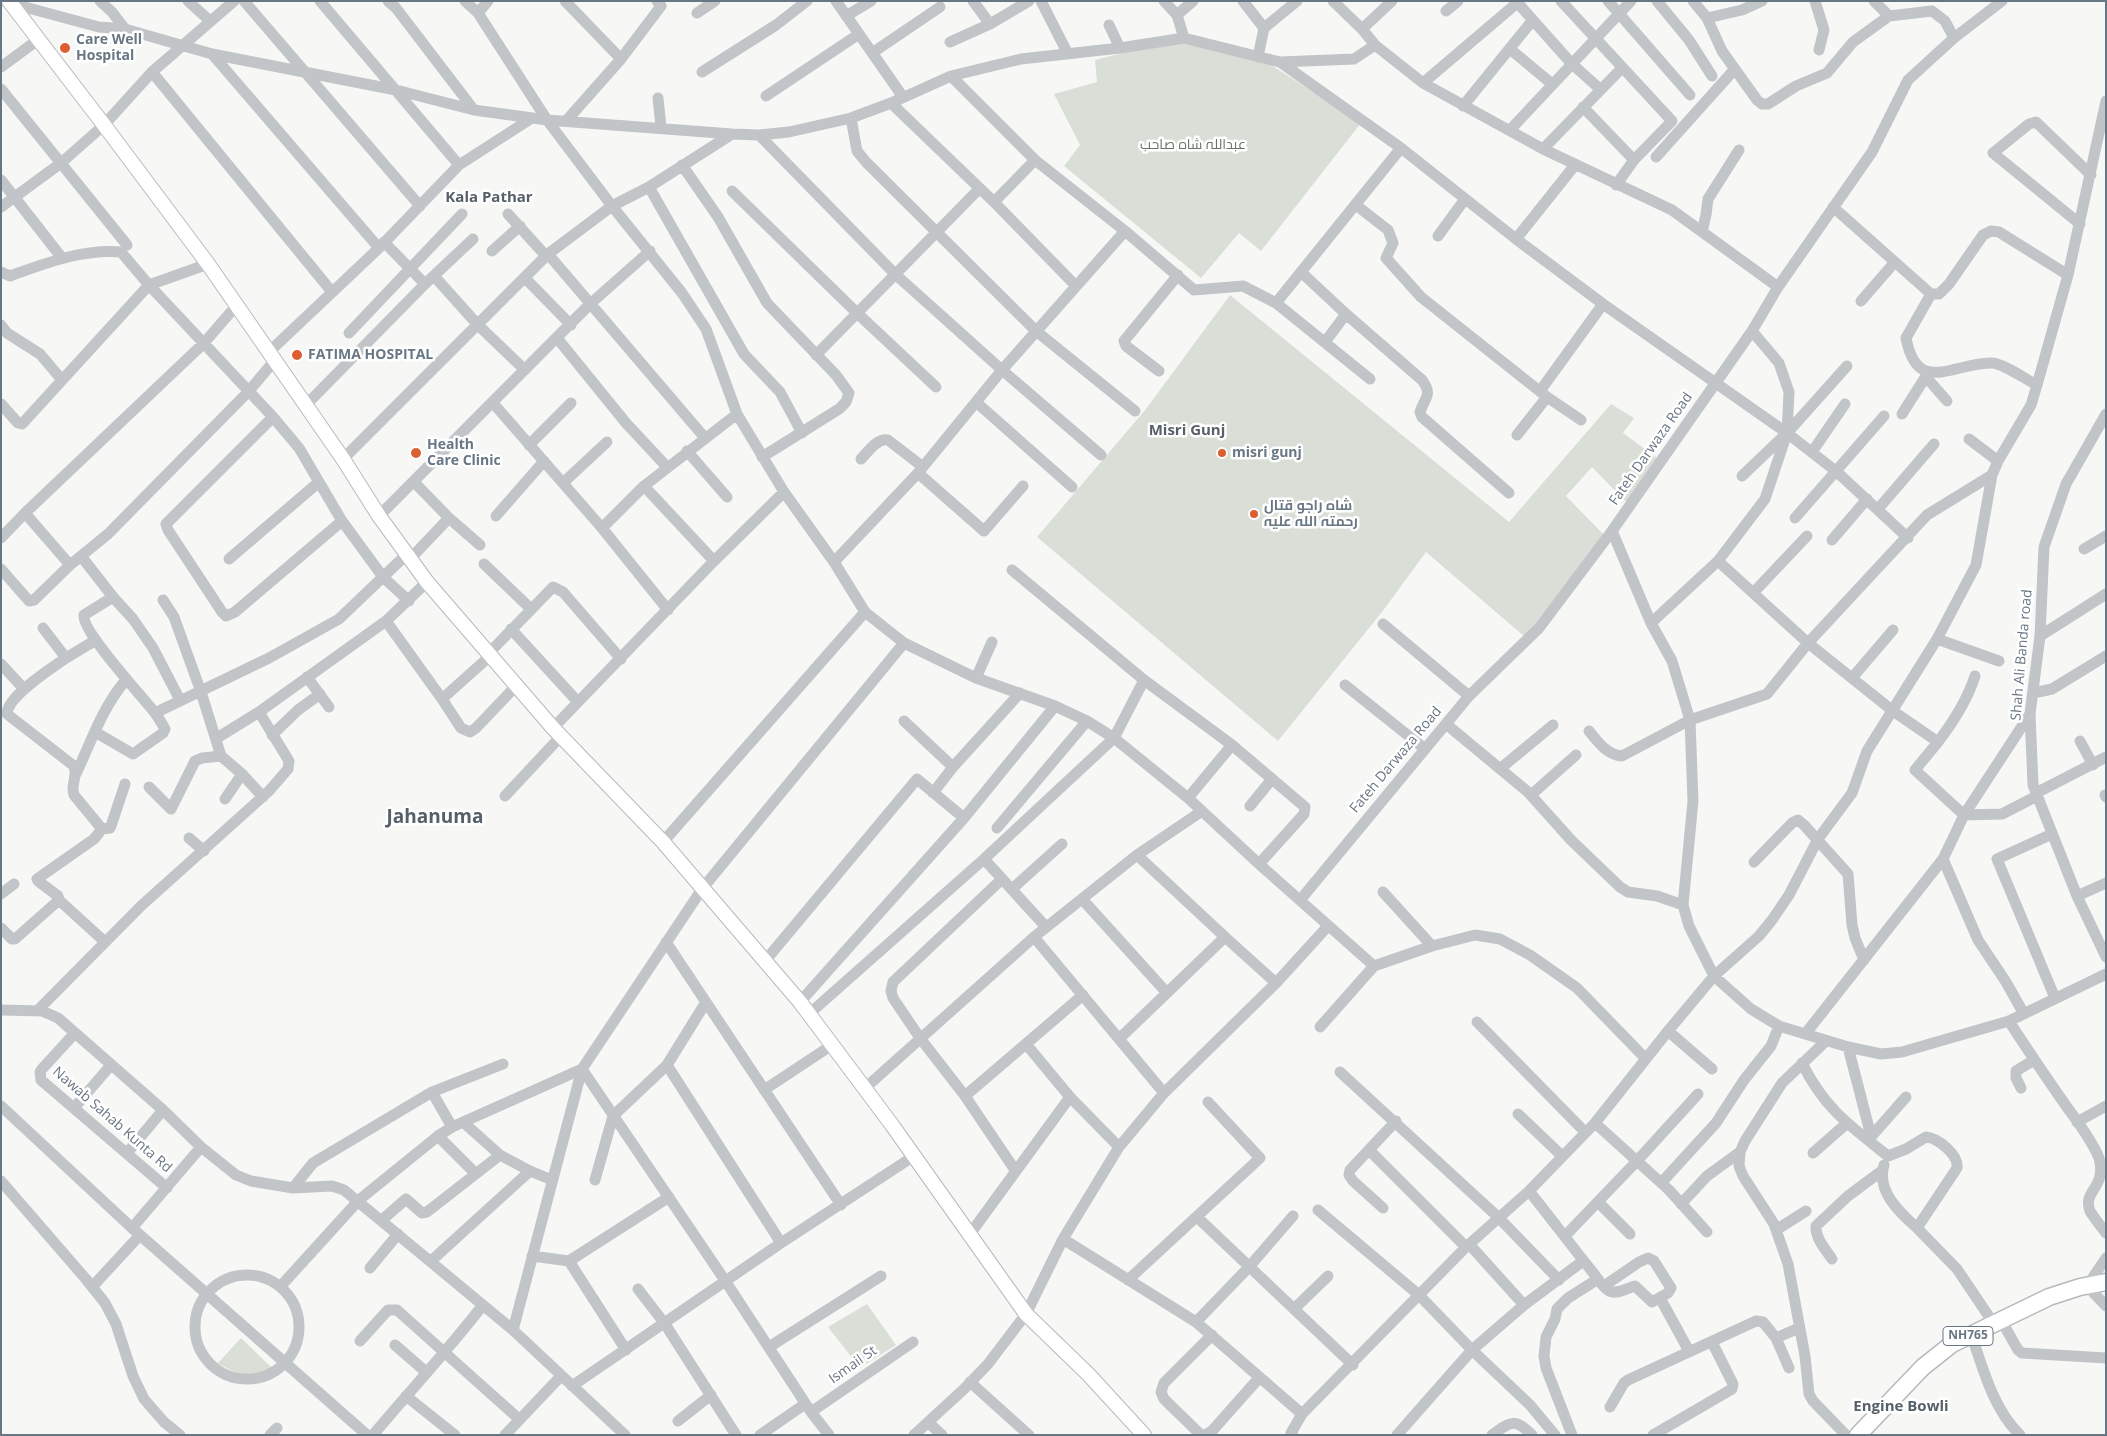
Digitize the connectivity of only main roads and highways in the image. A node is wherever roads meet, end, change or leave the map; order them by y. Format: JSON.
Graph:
{"nodes":[{"id":1,"x":7,"y":2,"type":"edge"},
{"id":2,"x":2106,"y":1282,"type":"edge"},
{"id":3,"x":1137,"y":1432,"type":"edge"},
{"id":4,"x":1858,"y":1435,"type":"edge"}],
"edges":[{"from":1,"to":3,"type":"main road"},
{"from":2,"to":4,"type":"highway","number":"NH765"}]}
